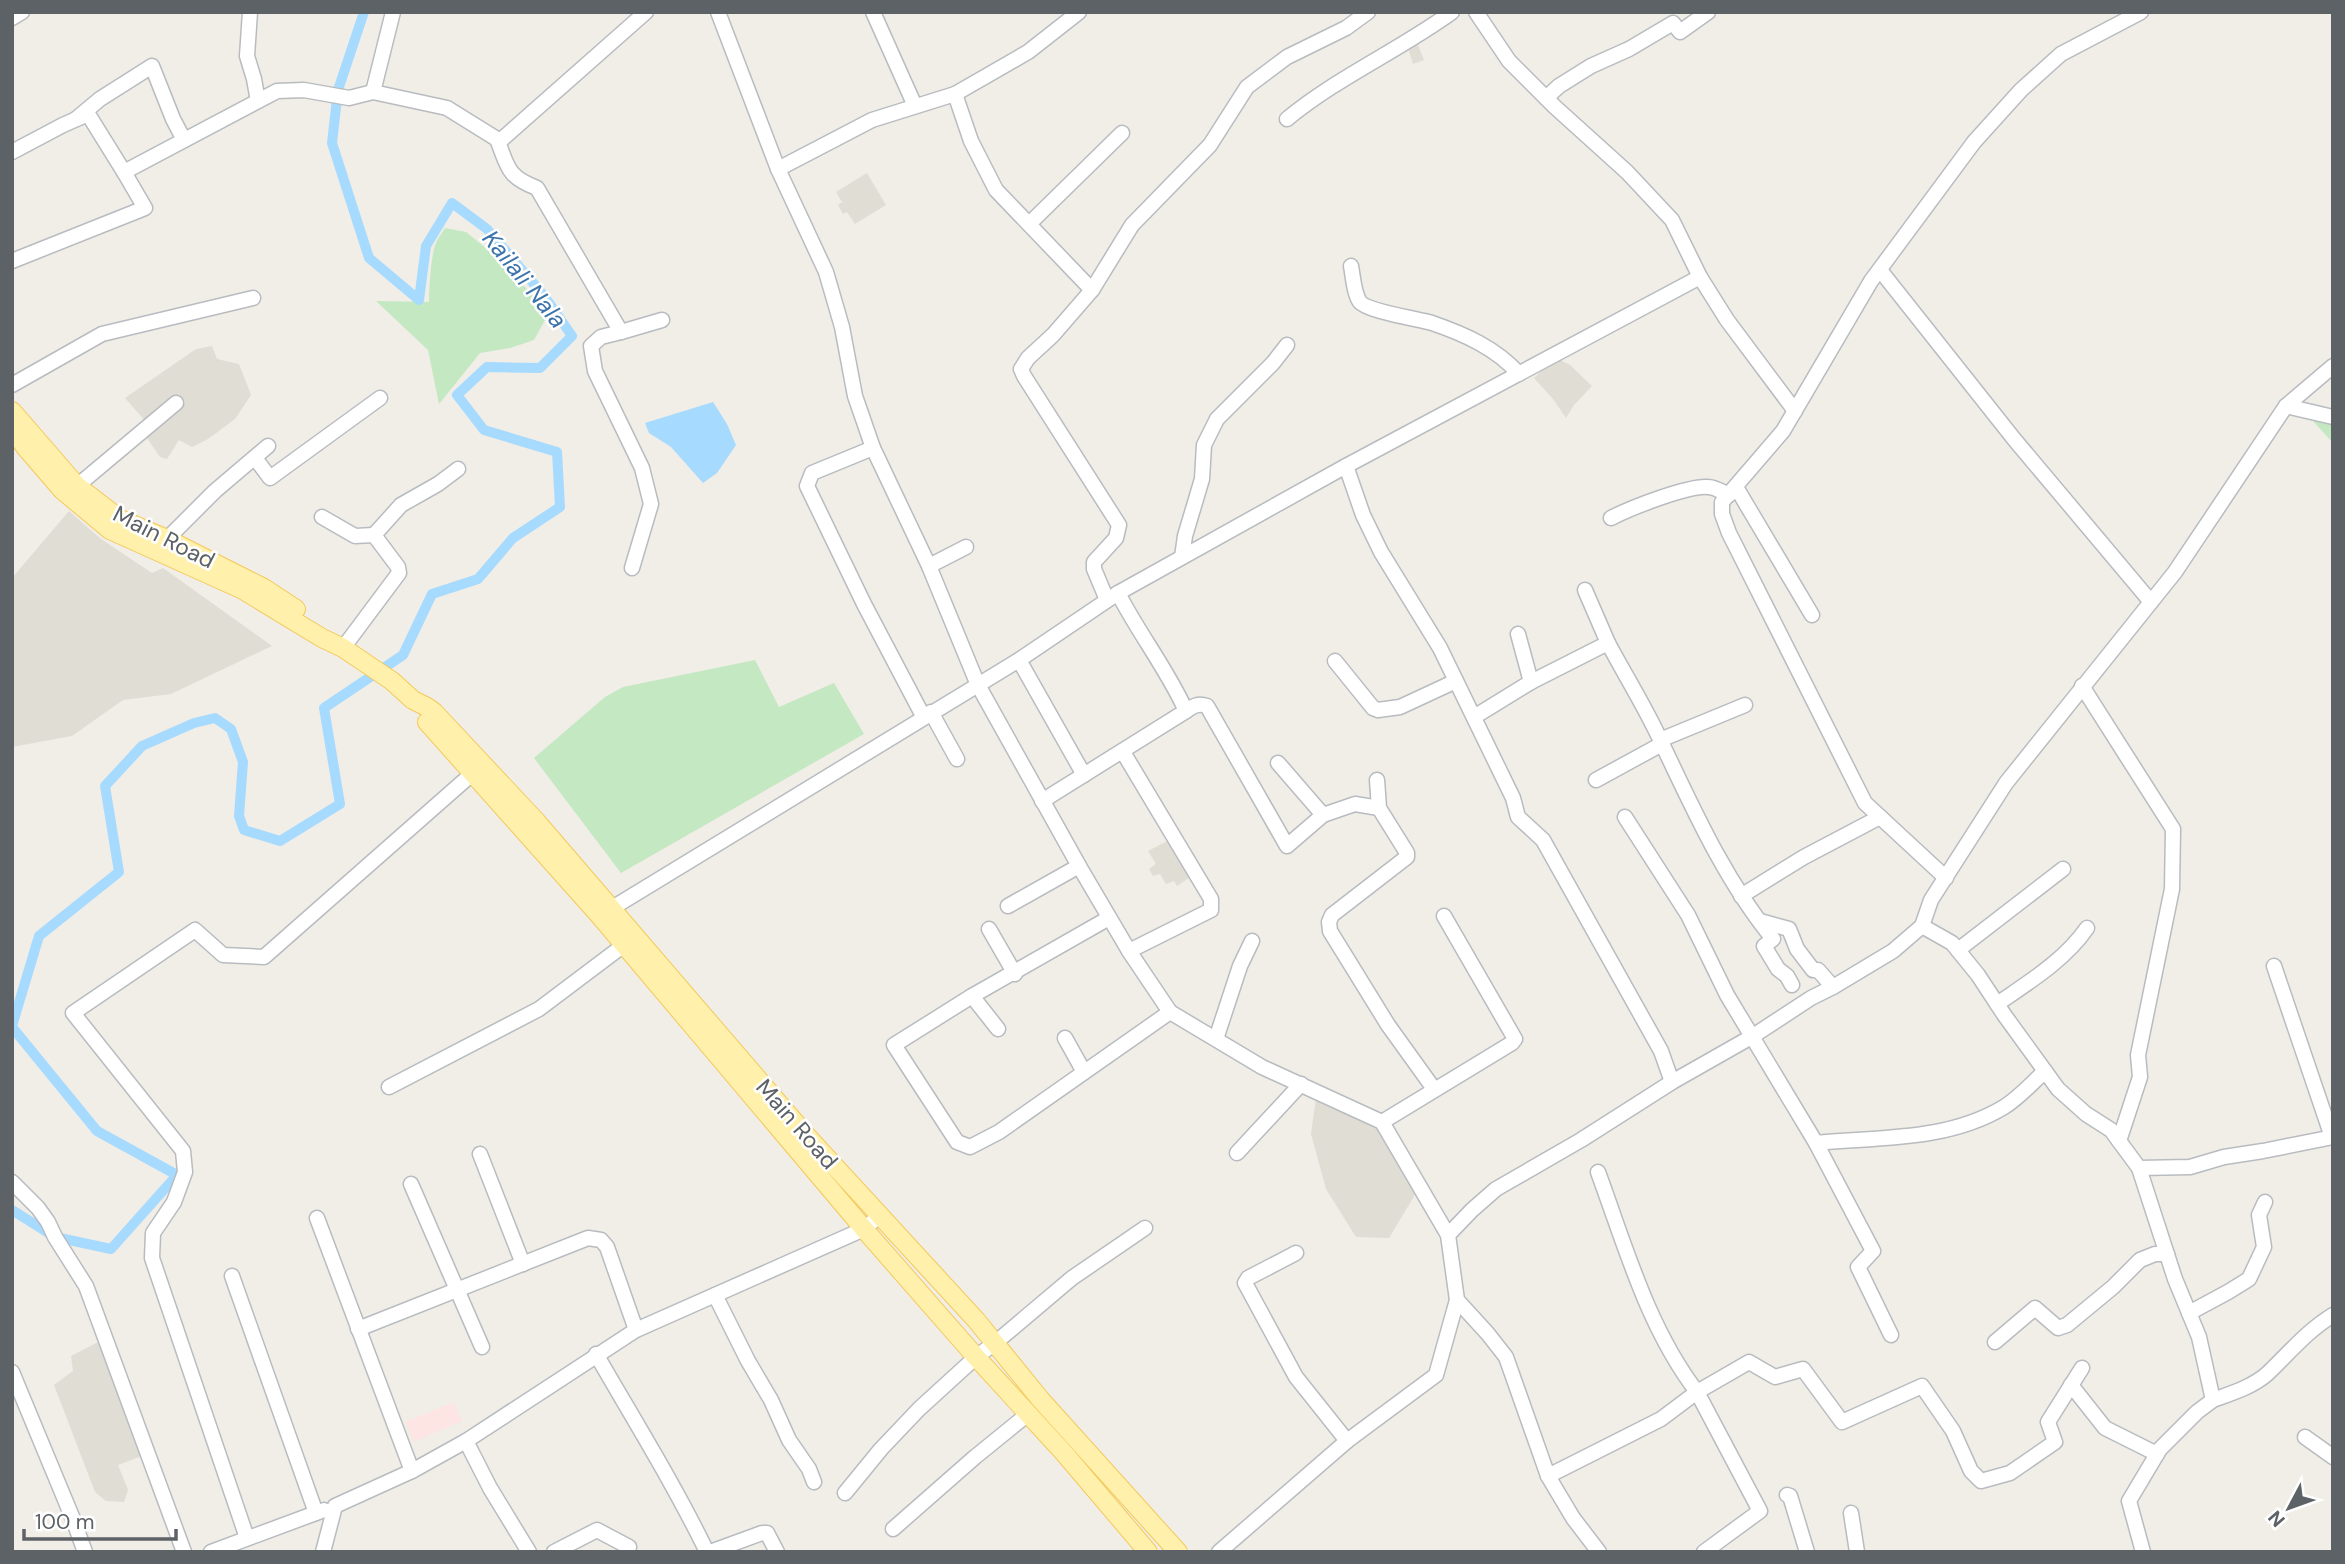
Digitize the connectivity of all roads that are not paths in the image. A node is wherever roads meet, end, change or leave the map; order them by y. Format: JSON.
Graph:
{"nodes":[{"id":1,"x":22,"y":12,"type":"edge"},
{"id":2,"x":250,"y":12,"type":"edge"},
{"id":3,"x":393,"y":12,"type":"edge"},
{"id":4,"x":646,"y":12,"type":"edge"},
{"id":5,"x":718,"y":12,"type":"edge"},
{"id":6,"x":873,"y":12,"type":"edge"},
{"id":7,"x":1079,"y":12,"type":"edge"},
{"id":8,"x":1368,"y":12,"type":"edge"},
{"id":9,"x":1451,"y":12,"type":"edge"},
{"id":10,"x":1476,"y":12,"type":"edge"},
{"id":11,"x":1708,"y":12,"type":"edge"},
{"id":12,"x":2140,"y":12,"type":"edge"},
{"id":13,"x":12,"y":18,"type":"edge"},
{"id":14,"x":373,"y":92,"type":"junction"},
{"id":15,"x":955,"y":94,"type":"junction"},
{"id":16,"x":1546,"y":98,"type":"junction"},
{"id":17,"x":258,"y":101,"type":"junction"},
{"id":18,"x":915,"y":106,"type":"junction"},
{"id":19,"x":76,"y":119,"type":"junction"},
{"id":20,"x":1287,"y":120,"type":"dead end"},
{"id":21,"x":1122,"y":133,"type":"dead end"},
{"id":22,"x":496,"y":139,"type":"junction"},
{"id":23,"x":184,"y":140,"type":"junction"},
{"id":24,"x":12,"y":152,"type":"edge"},
{"id":25,"x":778,"y":169,"type":"junction"},
{"id":26,"x":124,"y":172,"type":"junction"},
{"id":27,"x":1029,"y":224,"type":"junction"},
{"id":28,"x":12,"y":261,"type":"edge"},
{"id":29,"x":1351,"y":266,"type":"dead end"},
{"id":30,"x":1880,"y":270,"type":"junction"},
{"id":31,"x":1700,"y":276,"type":"junction"},
{"id":32,"x":1092,"y":290,"type":"junction"},
{"id":33,"x":253,"y":298,"type":"dead end"},
{"id":34,"x":662,"y":320,"type":"dead end"},
{"id":35,"x":621,"y":332,"type":"junction"},
{"id":36,"x":1287,"y":345,"type":"dead end"},
{"id":37,"x":2333,"y":366,"type":"edge"},
{"id":38,"x":1519,"y":374,"type":"junction"},
{"id":39,"x":12,"y":385,"type":"edge"},
{"id":40,"x":380,"y":398,"type":"dead end"},
{"id":41,"x":176,"y":402,"type":"dead end"},
{"id":42,"x":2286,"y":406,"type":"junction"},
{"id":43,"x":1794,"y":411,"type":"junction"},
{"id":44,"x":12,"y":412,"type":"edge"},
{"id":45,"x":2333,"y":418,"type":"edge"},
{"id":46,"x":12,"y":428,"type":"edge"},
{"id":47,"x":268,"y":446,"type":"dead end"},
{"id":48,"x":873,"y":448,"type":"junction"},
{"id":49,"x":255,"y":458,"type":"junction"},
{"id":50,"x":1346,"y":466,"type":"junction"},
{"id":51,"x":458,"y":469,"type":"dead end"},
{"id":52,"x":77,"y":485,"type":"junction"},
{"id":53,"x":1732,"y":491,"type":"junction"},
{"id":54,"x":322,"y":517,"type":"dead end"},
{"id":55,"x":1611,"y":518,"type":"dead end"},
{"id":56,"x":374,"y":536,"type":"junction"},
{"id":57,"x":167,"y":539,"type":"junction"},
{"id":58,"x":967,"y":547,"type":"dead end"},
{"id":59,"x":1182,"y":557,"type":"junction"},
{"id":60,"x":929,"y":566,"type":"junction"},
{"id":61,"x":632,"y":568,"type":"dead end"},
{"id":62,"x":1585,"y":590,"type":"dead end"},
{"id":63,"x":1113,"y":596,"type":"junction"},
{"id":64,"x":2151,"y":602,"type":"junction"},
{"id":65,"x":1812,"y":615,"type":"dead end"},
{"id":66,"x":1518,"y":634,"type":"dead end"},
{"id":67,"x":1608,"y":643,"type":"junction"},
{"id":68,"x":341,"y":646,"type":"junction"},
{"id":69,"x":1019,"y":660,"type":"junction"},
{"id":70,"x":1335,"y":661,"type":"dead end"},
{"id":71,"x":1456,"y":681,"type":"junction"},
{"id":72,"x":1531,"y":682,"type":"junction"},
{"id":73,"x":978,"y":685,"type":"junction"},
{"id":74,"x":2082,"y":686,"type":"junction"},
{"id":75,"x":413,"y":700,"type":"junction"},
{"id":76,"x":1745,"y":705,"type":"dead end"},
{"id":77,"x":1186,"y":711,"type":"junction"},
{"id":78,"x":927,"y":714,"type":"junction"},
{"id":79,"x":1474,"y":717,"type":"junction"},
{"id":80,"x":1661,"y":742,"type":"junction"},
{"id":81,"x":1123,"y":752,"type":"junction"},
{"id":82,"x":957,"y":759,"type":"dead end"},
{"id":83,"x":1278,"y":763,"type":"dead end"},
{"id":84,"x":474,"y":773,"type":"junction"},
{"id":85,"x":1084,"y":775,"type":"junction"},
{"id":86,"x":1377,"y":780,"type":"dead end"},
{"id":87,"x":1596,"y":780,"type":"dead end"},
{"id":88,"x":1042,"y":801,"type":"junction"},
{"id":89,"x":1379,"y":808,"type":"junction"},
{"id":90,"x":1322,"y":815,"type":"junction"},
{"id":91,"x":1625,"y":817,"type":"dead end"},
{"id":92,"x":1880,"y":817,"type":"junction"},
{"id":93,"x":1079,"y":866,"type":"junction"},
{"id":94,"x":2063,"y":869,"type":"dead end"},
{"id":95,"x":1946,"y":878,"type":"junction"},
{"id":96,"x":1741,"y":896,"type":"junction"},
{"id":97,"x":1008,"y":906,"type":"dead end"},
{"id":98,"x":606,"y":911,"type":"junction"},
{"id":99,"x":1444,"y":916,"type":"dead end"},
{"id":100,"x":1109,"y":918,"type":"junction"},
{"id":101,"x":1760,"y":921,"type":"junction"},
{"id":102,"x":1922,"y":926,"type":"junction"},
{"id":103,"x":2087,"y":928,"type":"dead end"},
{"id":104,"x":989,"y":929,"type":"dead end"},
{"id":105,"x":1252,"y":942,"type":"dead end"},
{"id":106,"x":624,"y":944,"type":"junction"},
{"id":107,"x":1958,"y":950,"type":"junction"},
{"id":108,"x":1129,"y":951,"type":"junction"},
{"id":109,"x":2274,"y":966,"type":"dead end"},
{"id":110,"x":1015,"y":974,"type":"junction"},
{"id":111,"x":1792,"y":985,"type":"dead end"},
{"id":112,"x":1833,"y":987,"type":"junction"},
{"id":113,"x":972,"y":996,"type":"junction"},
{"id":114,"x":1997,"y":1004,"type":"junction"},
{"id":115,"x":1170,"y":1012,"type":"junction"},
{"id":116,"x":998,"y":1029,"type":"dead end"},
{"id":117,"x":1753,"y":1036,"type":"junction"},
{"id":118,"x":1065,"y":1038,"type":"dead end"},
{"id":119,"x":1216,"y":1039,"type":"junction"},
{"id":120,"x":2045,"y":1071,"type":"junction"},
{"id":121,"x":1084,"y":1072,"type":"junction"},
{"id":122,"x":1672,"y":1082,"type":"junction"},
{"id":123,"x":1301,"y":1084,"type":"junction"},
{"id":124,"x":753,"y":1085,"type":"junction"},
{"id":125,"x":389,"y":1087,"type":"dead end"},
{"id":126,"x":1434,"y":1089,"type":"junction"},
{"id":127,"x":1382,"y":1122,"type":"junction"},
{"id":128,"x":2332,"y":1137,"type":"edge"},
{"id":129,"x":2119,"y":1141,"type":"junction"},
{"id":130,"x":1816,"y":1143,"type":"junction"},
{"id":131,"x":1237,"y":1153,"type":"dead end"},
{"id":132,"x":480,"y":1154,"type":"dead end"},
{"id":133,"x":2139,"y":1168,"type":"junction"},
{"id":134,"x":1598,"y":1172,"type":"dead end"},
{"id":135,"x":12,"y":1182,"type":"edge"},
{"id":136,"x":411,"y":1184,"type":"dead end"},
{"id":137,"x":2264,"y":1202,"type":"dead end"},
{"id":138,"x":878,"y":1216,"type":"junction"},
{"id":139,"x":317,"y":1218,"type":"dead end"},
{"id":140,"x":1145,"y":1228,"type":"dead end"},
{"id":141,"x":864,"y":1229,"type":"junction"},
{"id":142,"x":1448,"y":1235,"type":"junction"},
{"id":143,"x":1296,"y":1253,"type":"dead end"},
{"id":144,"x":2167,"y":1254,"type":"junction"},
{"id":145,"x":523,"y":1264,"type":"junction"},
{"id":146,"x":232,"y":1276,"type":"dead end"},
{"id":147,"x":457,"y":1290,"type":"junction"},
{"id":148,"x":715,"y":1294,"type":"junction"},
{"id":149,"x":1457,"y":1300,"type":"junction"},
{"id":150,"x":2189,"y":1313,"type":"junction"},
{"id":151,"x":2333,"y":1315,"type":"edge"},
{"id":152,"x":358,"y":1329,"type":"junction"},
{"id":153,"x":636,"y":1330,"type":"junction"},
{"id":154,"x":1891,"y":1335,"type":"dead end"},
{"id":155,"x":1995,"y":1342,"type":"dead end"},
{"id":156,"x":995,"y":1343,"type":"junction"},
{"id":157,"x":482,"y":1347,"type":"dead end"},
{"id":158,"x":596,"y":1354,"type":"junction"},
{"id":159,"x":976,"y":1357,"type":"junction"},
{"id":160,"x":2082,"y":1368,"type":"dead end"},
{"id":161,"x":12,"y":1372,"type":"edge"},
{"id":162,"x":2071,"y":1385,"type":"junction"},
{"id":163,"x":1697,"y":1392,"type":"junction"},
{"id":164,"x":2213,"y":1401,"type":"junction"},
{"id":165,"x":1028,"y":1414,"type":"junction"},
{"id":166,"x":2305,"y":1437,"type":"dead end"},
{"id":167,"x":466,"y":1441,"type":"junction"},
{"id":168,"x":1347,"y":1441,"type":"junction"},
{"id":169,"x":1071,"y":1447,"type":"junction"},
{"id":170,"x":2157,"y":1454,"type":"junction"},
{"id":171,"x":2333,"y":1457,"type":"edge"},
{"id":172,"x":412,"y":1471,"type":"junction"},
{"id":173,"x":1548,"y":1476,"type":"junction"},
{"id":174,"x":814,"y":1482,"type":"dead end"},
{"id":175,"x":845,"y":1493,"type":"dead end"},
{"id":176,"x":1787,"y":1496,"type":"dead end"},
{"id":177,"x":335,"y":1506,"type":"junction"},
{"id":178,"x":316,"y":1513,"type":"junction"},
{"id":179,"x":1851,"y":1513,"type":"dead end"},
{"id":180,"x":892,"y":1529,"type":"dead end"},
{"id":181,"x":247,"y":1538,"type":"junction"},
{"id":182,"x":629,"y":1548,"type":"dead end"},
{"id":183,"x":85,"y":1552,"type":"edge"},
{"id":184,"x":184,"y":1552,"type":"edge"},
{"id":185,"x":211,"y":1552,"type":"edge"},
{"id":186,"x":323,"y":1552,"type":"edge"},
{"id":187,"x":529,"y":1552,"type":"edge"},
{"id":188,"x":554,"y":1552,"type":"edge"},
{"id":189,"x":709,"y":1552,"type":"edge"},
{"id":190,"x":777,"y":1552,"type":"edge"},
{"id":191,"x":1148,"y":1552,"type":"edge"},
{"id":192,"x":1178,"y":1552,"type":"edge"},
{"id":193,"x":1219,"y":1552,"type":"edge"},
{"id":194,"x":1600,"y":1552,"type":"edge"},
{"id":195,"x":1704,"y":1552,"type":"edge"},
{"id":196,"x":1807,"y":1552,"type":"edge"},
{"id":197,"x":1857,"y":1552,"type":"edge"},
{"id":198,"x":2143,"y":1552,"type":"edge"}],
"edges":[{"from":1,"to":13,"type":"street"},
{"from":2,"to":17,"type":"street"},
{"from":3,"to":14,"type":"street"},
{"from":4,"to":22,"type":"street"},
{"from":5,"to":25,"type":"street"},
{"from":6,"to":18,"type":"street"},
{"from":7,"to":15,"type":"street"},
{"from":8,"to":32,"type":"street"},
{"from":9,"to":20,"type":"street"},
{"from":10,"to":16,"type":"street"},
{"from":11,"to":16,"type":"street"},
{"from":12,"to":30,"type":"street"},
{"from":14,"to":17,"type":"street"},
{"from":14,"to":22,"type":"street"},
{"from":15,"to":18,"type":"street"},
{"from":15,"to":27,"type":"street"},
{"from":16,"to":31,"type":"street"},
{"from":17,"to":23,"type":"street"},
{"from":18,"to":25,"type":"street"},
{"from":19,"to":23,"type":"street"},
{"from":19,"to":24,"type":"street"},
{"from":19,"to":26,"type":"street"},
{"from":21,"to":27,"type":"street"},
{"from":22,"to":35,"type":"street"},
{"from":23,"to":26,"type":"street"},
{"from":25,"to":48,"type":"street"},
{"from":26,"to":28,"type":"street"},
{"from":27,"to":32,"type":"street"},
{"from":29,"to":38,"type":"street"},
{"from":30,"to":43,"type":"street"},
{"from":30,"to":64,"type":"street"},
{"from":31,"to":38,"type":"street"},
{"from":31,"to":43,"type":"street"},
{"from":32,"to":63,"type":"street"},
{"from":33,"to":39,"type":"street"},
{"from":34,"to":35,"type":"street"},
{"from":35,"to":61,"type":"street"},
{"from":36,"to":59,"type":"street"},
{"from":37,"to":42,"type":"street"},
{"from":38,"to":50,"type":"street"},
{"from":40,"to":49,"type":"street"},
{"from":41,"to":52,"type":"street"},
{"from":42,"to":45,"type":"street"},
{"from":42,"to":64,"type":"street"},
{"from":43,"to":53,"type":"street"},
{"from":44,"to":52,"type":"main road","name":"Main Road"},
{"from":46,"to":68,"type":"main road","name":"Main Road"},
{"from":47,"to":49,"type":"street"},
{"from":48,"to":60,"type":"street"},
{"from":48,"to":78,"type":"street"},
{"from":49,"to":57,"type":"street"},
{"from":50,"to":59,"type":"street"},
{"from":50,"to":71,"type":"street"},
{"from":51,"to":56,"type":"street"},
{"from":52,"to":57,"type":"main road","name":"Main Road"},
{"from":53,"to":55,"type":"street"},
{"from":53,"to":65,"type":"street"},
{"from":53,"to":92,"type":"street"},
{"from":54,"to":56,"type":"street"},
{"from":56,"to":68,"type":"street"},
{"from":57,"to":68,"type":"main road","name":"Main Road"},
{"from":58,"to":60,"type":"street"},
{"from":59,"to":63,"type":"street"},
{"from":60,"to":73,"type":"street"},
{"from":62,"to":67,"type":"street"},
{"from":63,"to":69,"type":"street"},
{"from":63,"to":77,"type":"street"},
{"from":64,"to":74,"type":"street"},
{"from":66,"to":72,"type":"street"},
{"from":67,"to":72,"type":"street"},
{"from":67,"to":80,"type":"street"},
{"from":68,"to":75,"type":"main road","name":"Main Road"},
{"from":69,"to":73,"type":"street"},
{"from":69,"to":85,"type":"street"},
{"from":70,"to":71,"type":"street"},
{"from":71,"to":79,"type":"street"},
{"from":72,"to":79,"type":"street"},
{"from":73,"to":78,"type":"street"},
{"from":73,"to":88,"type":"street"},
{"from":74,"to":95,"type":"street"},
{"from":74,"to":129,"type":"street"},
{"from":75,"to":84,"type":"main road","name":"Main Road"},
{"from":75,"to":98,"type":"main road","name":"Main Road"},
{"from":76,"to":80,"type":"street"},
{"from":77,"to":81,"type":"street"},
{"from":77,"to":90,"type":"street"},
{"from":78,"to":82,"type":"street"},
{"from":78,"to":98,"type":"street"},
{"from":79,"to":122,"type":"street"},
{"from":80,"to":87,"type":"street"},
{"from":80,"to":96,"type":"street"},
{"from":81,"to":85,"type":"street"},
{"from":81,"to":108,"type":"street"},
{"from":83,"to":90,"type":"street"},
{"from":84,"to":98,"type":"main road","name":"Main Road"},
{"from":84,"to":181,"type":"street"},
{"from":85,"to":88,"type":"street"},
{"from":86,"to":89,"type":"street"},
{"from":88,"to":93,"type":"street"},
{"from":89,"to":90,"type":"street"},
{"from":89,"to":126,"type":"street"},
{"from":91,"to":117,"type":"street"},
{"from":92,"to":95,"type":"street"},
{"from":92,"to":96,"type":"street"},
{"from":93,"to":97,"type":"street"},
{"from":93,"to":100,"type":"street"},
{"from":94,"to":107,"type":"street"},
{"from":95,"to":102,"type":"street"},
{"from":96,"to":101,"type":"street"},
{"from":98,"to":106,"type":"main road","name":"Main Road"},
{"from":98,"to":124,"type":"main road","name":"Main Road"},
{"from":99,"to":126,"type":"street"},
{"from":100,"to":108,"type":"street"},
{"from":100,"to":110,"type":"street"},
{"from":101,"to":111,"type":"street"},
{"from":101,"to":112,"type":"street"},
{"from":102,"to":107,"type":"street"},
{"from":102,"to":112,"type":"street"},
{"from":103,"to":114,"type":"street"},
{"from":104,"to":110,"type":"street"},
{"from":105,"to":119,"type":"street"},
{"from":106,"to":124,"type":"main road","name":"Main Road"},
{"from":106,"to":125,"type":"street"},
{"from":107,"to":114,"type":"street"},
{"from":108,"to":115,"type":"street"},
{"from":109,"to":128,"type":"street"},
{"from":110,"to":113,"type":"street"},
{"from":112,"to":117,"type":"street"},
{"from":113,"to":116,"type":"street"},
{"from":113,"to":121,"type":"street"},
{"from":114,"to":120,"type":"street"},
{"from":115,"to":119,"type":"street"},
{"from":115,"to":121,"type":"street"},
{"from":117,"to":122,"type":"street"},
{"from":117,"to":130,"type":"street"},
{"from":118,"to":121,"type":"street"},
{"from":119,"to":123,"type":"street"},
{"from":120,"to":129,"type":"street"},
{"from":120,"to":130,"type":"street"},
{"from":122,"to":142,"type":"street"},
{"from":123,"to":127,"type":"street"},
{"from":123,"to":131,"type":"street"},
{"from":124,"to":138,"type":"main road","name":"Main Road"},
{"from":124,"to":141,"type":"main road","name":"Main Road"},
{"from":126,"to":127,"type":"street"},
{"from":127,"to":142,"type":"street"},
{"from":128,"to":133,"type":"street"},
{"from":129,"to":133,"type":"street"},
{"from":130,"to":154,"type":"street"},
{"from":132,"to":145,"type":"street"},
{"from":133,"to":144,"type":"street"},
{"from":134,"to":163,"type":"street"},
{"from":135,"to":184,"type":"street"},
{"from":136,"to":147,"type":"street"},
{"from":137,"to":150,"type":"street"},
{"from":138,"to":141,"type":"street"},
{"from":138,"to":156,"type":"main road","name":"Main Road"},
{"from":139,"to":152,"type":"street"},
{"from":140,"to":156,"type":"street"},
{"from":141,"to":148,"type":"street"},
{"from":141,"to":159,"type":"main road","name":"Main Road"},
{"from":142,"to":149,"type":"street"},
{"from":143,"to":168,"type":"street"},
{"from":144,"to":150,"type":"street"},
{"from":144,"to":155,"type":"street"},
{"from":145,"to":147,"type":"street"},
{"from":145,"to":153,"type":"street"},
{"from":146,"to":178,"type":"street"},
{"from":147,"to":152,"type":"street"},
{"from":147,"to":157,"type":"street"},
{"from":148,"to":153,"type":"street"},
{"from":148,"to":174,"type":"street"},
{"from":149,"to":168,"type":"street"},
{"from":149,"to":173,"type":"street"},
{"from":150,"to":164,"type":"street"},
{"from":151,"to":164,"type":"street"},
{"from":152,"to":172,"type":"street"},
{"from":153,"to":158,"type":"street"},
{"from":156,"to":159,"type":"street"},
{"from":156,"to":169,"type":"main road","name":"Main Road"},
{"from":158,"to":167,"type":"street"},
{"from":158,"to":189,"type":"street"},
{"from":159,"to":165,"type":"main road","name":"Main Road"},
{"from":159,"to":175,"type":"street"},
{"from":160,"to":162,"type":"street"},
{"from":161,"to":183,"type":"street"},
{"from":162,"to":163,"type":"street"},
{"from":162,"to":170,"type":"street"},
{"from":163,"to":173,"type":"street"},
{"from":163,"to":195,"type":"street"},
{"from":164,"to":170,"type":"street"},
{"from":165,"to":169,"type":"main road","name":"Main Road"},
{"from":165,"to":180,"type":"street"},
{"from":166,"to":171,"type":"street"},
{"from":167,"to":172,"type":"street"},
{"from":167,"to":187,"type":"street"},
{"from":168,"to":193,"type":"street"},
{"from":169,"to":191,"type":"main road","name":"Main Road"},
{"from":169,"to":192,"type":"main road","name":"Main Road"},
{"from":170,"to":198,"type":"street"},
{"from":172,"to":177,"type":"street"},
{"from":173,"to":194,"type":"street"},
{"from":176,"to":196,"type":"street"},
{"from":177,"to":178,"type":"street"},
{"from":177,"to":186,"type":"street"},
{"from":178,"to":181,"type":"street"},
{"from":179,"to":197,"type":"street"},
{"from":181,"to":185,"type":"street"},
{"from":182,"to":188,"type":"street"},
{"from":189,"to":190,"type":"street"}]}
